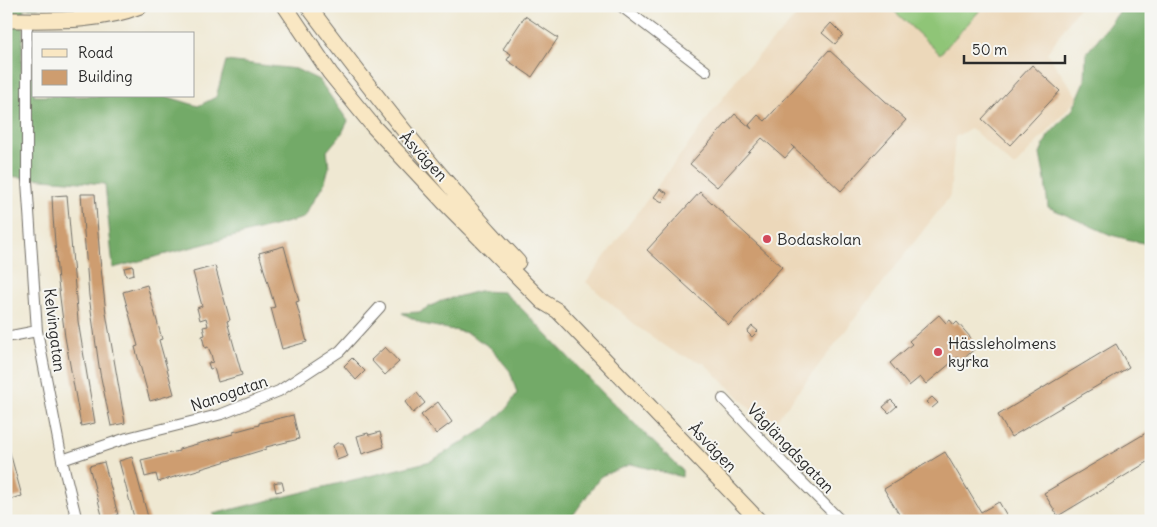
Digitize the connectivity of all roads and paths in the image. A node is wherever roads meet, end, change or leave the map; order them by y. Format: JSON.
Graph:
{"nodes":[{"id":1,"x":140,"y":6,"type":"edge"},
{"id":2,"x":285,"y":6,"type":"edge"},
{"id":3,"x":308,"y":6,"type":"edge"},
{"id":4,"x":621,"y":6,"type":"edge"},
{"id":5,"x":6,"y":20,"type":"edge"},
{"id":6,"x":27,"y":20,"type":"junction"},
{"id":7,"x":706,"y":71,"type":"dead end"},
{"id":8,"x":380,"y":307,"type":"dead end"},
{"id":9,"x":558,"y":312,"type":"junction"},
{"id":10,"x":37,"y":331,"type":"junction"},
{"id":11,"x":6,"y":337,"type":"edge"},
{"id":12,"x":723,"y":399,"type":"dead end"},
{"id":13,"x":62,"y":460,"type":"junction"},
{"id":14,"x":838,"y":520,"type":"edge"},
{"id":15,"x":77,"y":521,"type":"edge"},
{"id":16,"x":759,"y":521,"type":"edge"}],
"edges":[{"from":1,"to":6,"type":"street"},
{"from":2,"to":9,"type":"street","name":"Åsvägen"},
{"from":3,"to":9,"type":"street","name":"Åsvägen"},
{"from":4,"to":7,"type":"street"},
{"from":5,"to":6,"type":"street"},
{"from":6,"to":10,"type":"street","name":"Kelvingatan"},
{"from":8,"to":13,"type":"street","name":"Nanogatan"},
{"from":9,"to":16,"type":"street","name":"Åsvägen"},
{"from":10,"to":11,"type":"street"},
{"from":10,"to":13,"type":"street","name":"Kelvingatan"},
{"from":12,"to":14,"type":"street","name":"Våglängdsgatan"},
{"from":13,"to":15,"type":"street","name":"Kelvingatan"}]}
